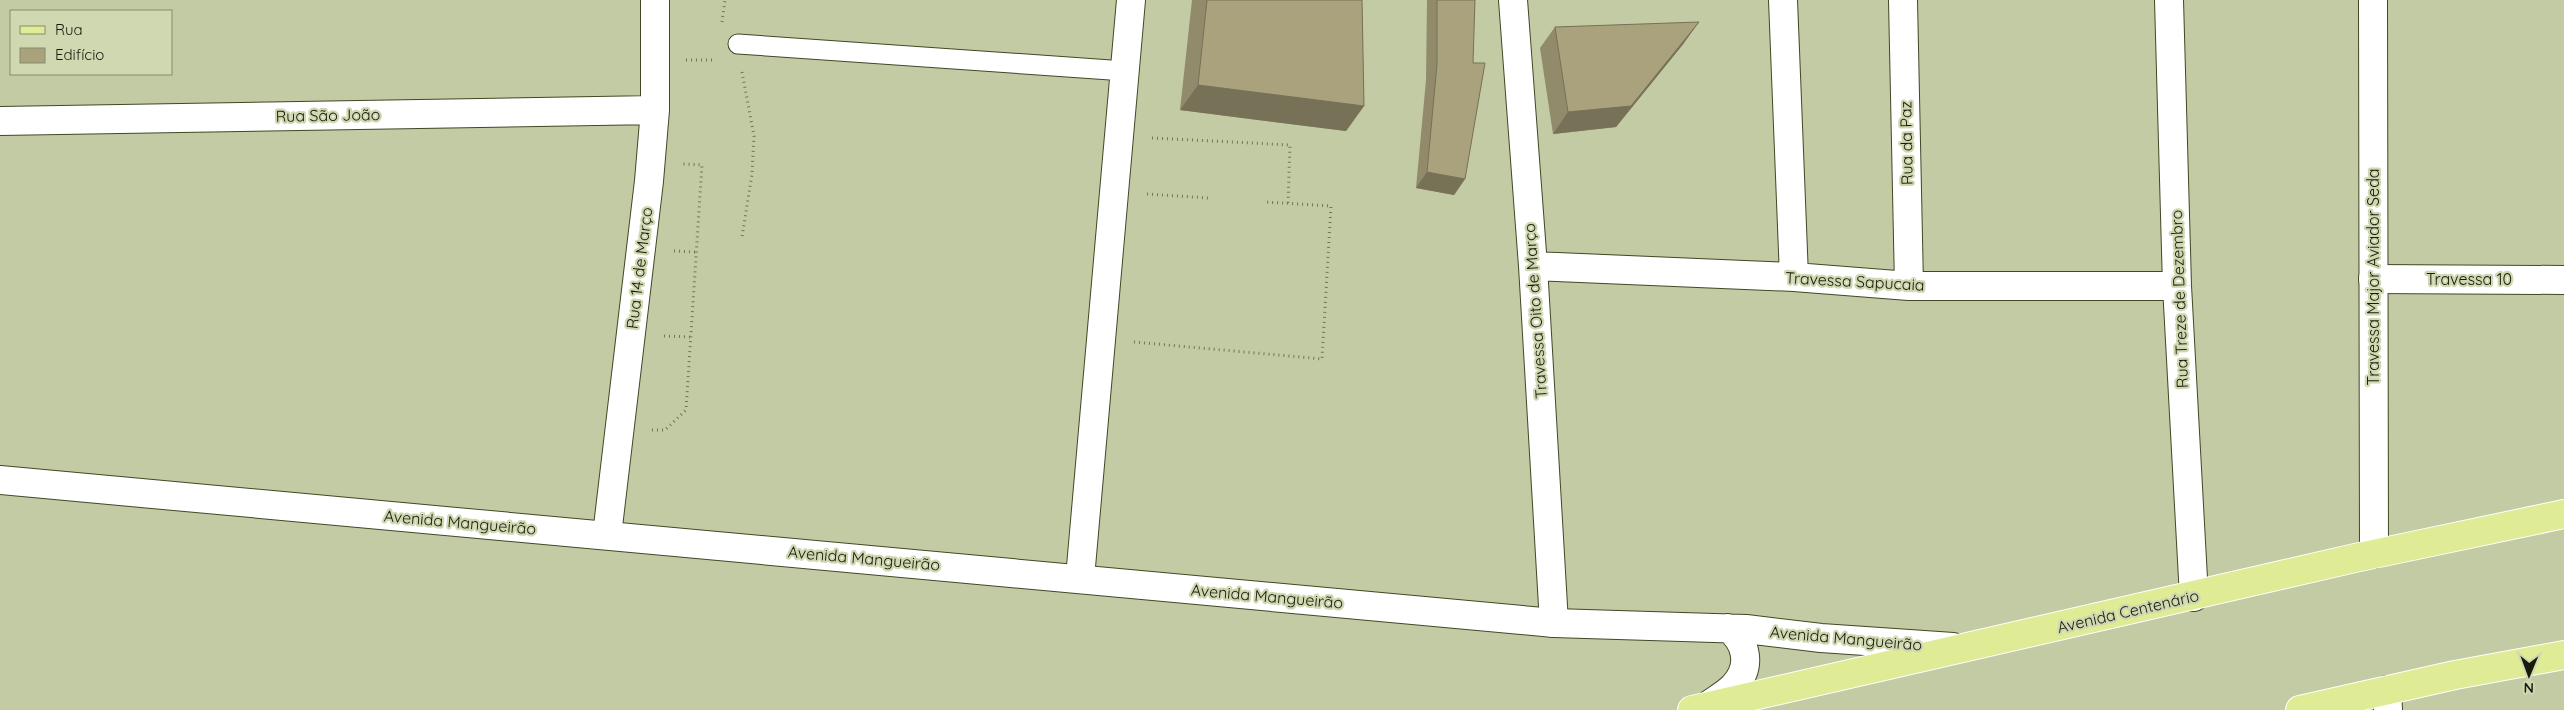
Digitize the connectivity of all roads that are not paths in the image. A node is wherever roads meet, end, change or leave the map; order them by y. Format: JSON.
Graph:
{"nodes":[{"id":1,"x":655,"y":0,"type":"edge"},
{"id":2,"x":1131,"y":0,"type":"edge"},
{"id":3,"x":1513,"y":0,"type":"edge"},
{"id":4,"x":1783,"y":0,"type":"edge"},
{"id":5,"x":1904,"y":0,"type":"edge"},
{"id":6,"x":2169,"y":0,"type":"edge"},
{"id":7,"x":2373,"y":0,"type":"edge"},
{"id":8,"x":738,"y":44,"type":"road end"},
{"id":9,"x":1125,"y":72,"type":"junction"},
{"id":10,"x":655,"y":110,"type":"junction"},
{"id":11,"x":0,"y":121,"type":"edge"},
{"id":12,"x":1533,"y":266,"type":"junction"},
{"id":13,"x":1794,"y":277,"type":"junction"},
{"id":14,"x":2373,"y":279,"type":"junction"},
{"id":15,"x":2564,"y":280,"type":"edge"},
{"id":16,"x":1909,"y":286,"type":"junction"},
{"id":17,"x":2177,"y":286,"type":"junction"},
{"id":18,"x":0,"y":480,"type":"edge"},
{"id":19,"x":2564,"y":514,"type":"edge"},
{"id":20,"x":606,"y":535,"type":"junction"},
{"id":21,"x":2374,"y":554,"type":"junction"},
{"id":22,"x":1080,"y":578,"type":"junction"},
{"id":23,"x":2194,"y":597,"type":"junction"},
{"id":24,"x":1554,"y":623,"type":"junction"},
{"id":25,"x":1728,"y":628,"type":"junction"},
{"id":26,"x":1965,"y":648,"type":"junction"},
{"id":27,"x":2564,"y":655,"type":"edge"},
{"id":28,"x":2387,"y":700,"type":"edge"},
{"id":29,"x":1699,"y":708,"type":"edge"},
{"id":30,"x":2300,"y":710,"type":"edge"}],
"edges":[{"from":1,"to":10,"type":"street","name":"Rua 14 de Março"},
{"from":2,"to":9,"type":"street"},
{"from":3,"to":12,"type":"street","name":"Travessa Oito de Março"},
{"from":4,"to":13,"type":"street"},
{"from":5,"to":16,"type":"street","name":"Rua da Paz"},
{"from":6,"to":17,"type":"street","name":"Rua Treze de Dezembro"},
{"from":7,"to":14,"type":"street","name":"Travessa Major Aviador Seda"},
{"from":8,"to":9,"type":"lane"},
{"from":9,"to":22,"type":"street"},
{"from":10,"to":11,"type":"street","name":"Rua São João"},
{"from":10,"to":20,"type":"street","name":"Rua 14 de Março"},
{"from":12,"to":13,"type":"street","name":"Travessa Sapucaia"},
{"from":12,"to":24,"type":"street","name":"Travessa Oito de Março"},
{"from":13,"to":16,"type":"street","name":"Travessa Sapucaia"},
{"from":14,"to":15,"type":"street","name":"Travessa 10"},
{"from":14,"to":21,"type":"street","name":"Travessa Major Aviador Seda"},
{"from":16,"to":17,"type":"street","name":"Travessa Sapucaia"},
{"from":17,"to":23,"type":"street","name":"Rua Treze de Dezembro"},
{"from":18,"to":20,"type":"street","name":"Avenida Mangueirão"},
{"from":19,"to":21,"type":"main road","name":"Avenida Centenário"},
{"from":20,"to":22,"type":"street","name":"Avenida Mangueirão"},
{"from":21,"to":23,"type":"main road","name":"Avenida Centenário"},
{"from":22,"to":24,"type":"street","name":"Avenida Mangueirão"},
{"from":23,"to":26,"type":"main road","name":"Avenida Centenário"},
{"from":24,"to":25,"type":"street","name":"Avenida Mangueirão"},
{"from":25,"to":26,"type":"street","name":"Avenida Mangueirão"},
{"from":25,"to":29,"type":"street"},
{"from":26,"to":29,"type":"main road","name":"Avenida Centenário"},
{"from":27,"to":28,"type":"main road"},
{"from":28,"to":30,"type":"main road"}]}
